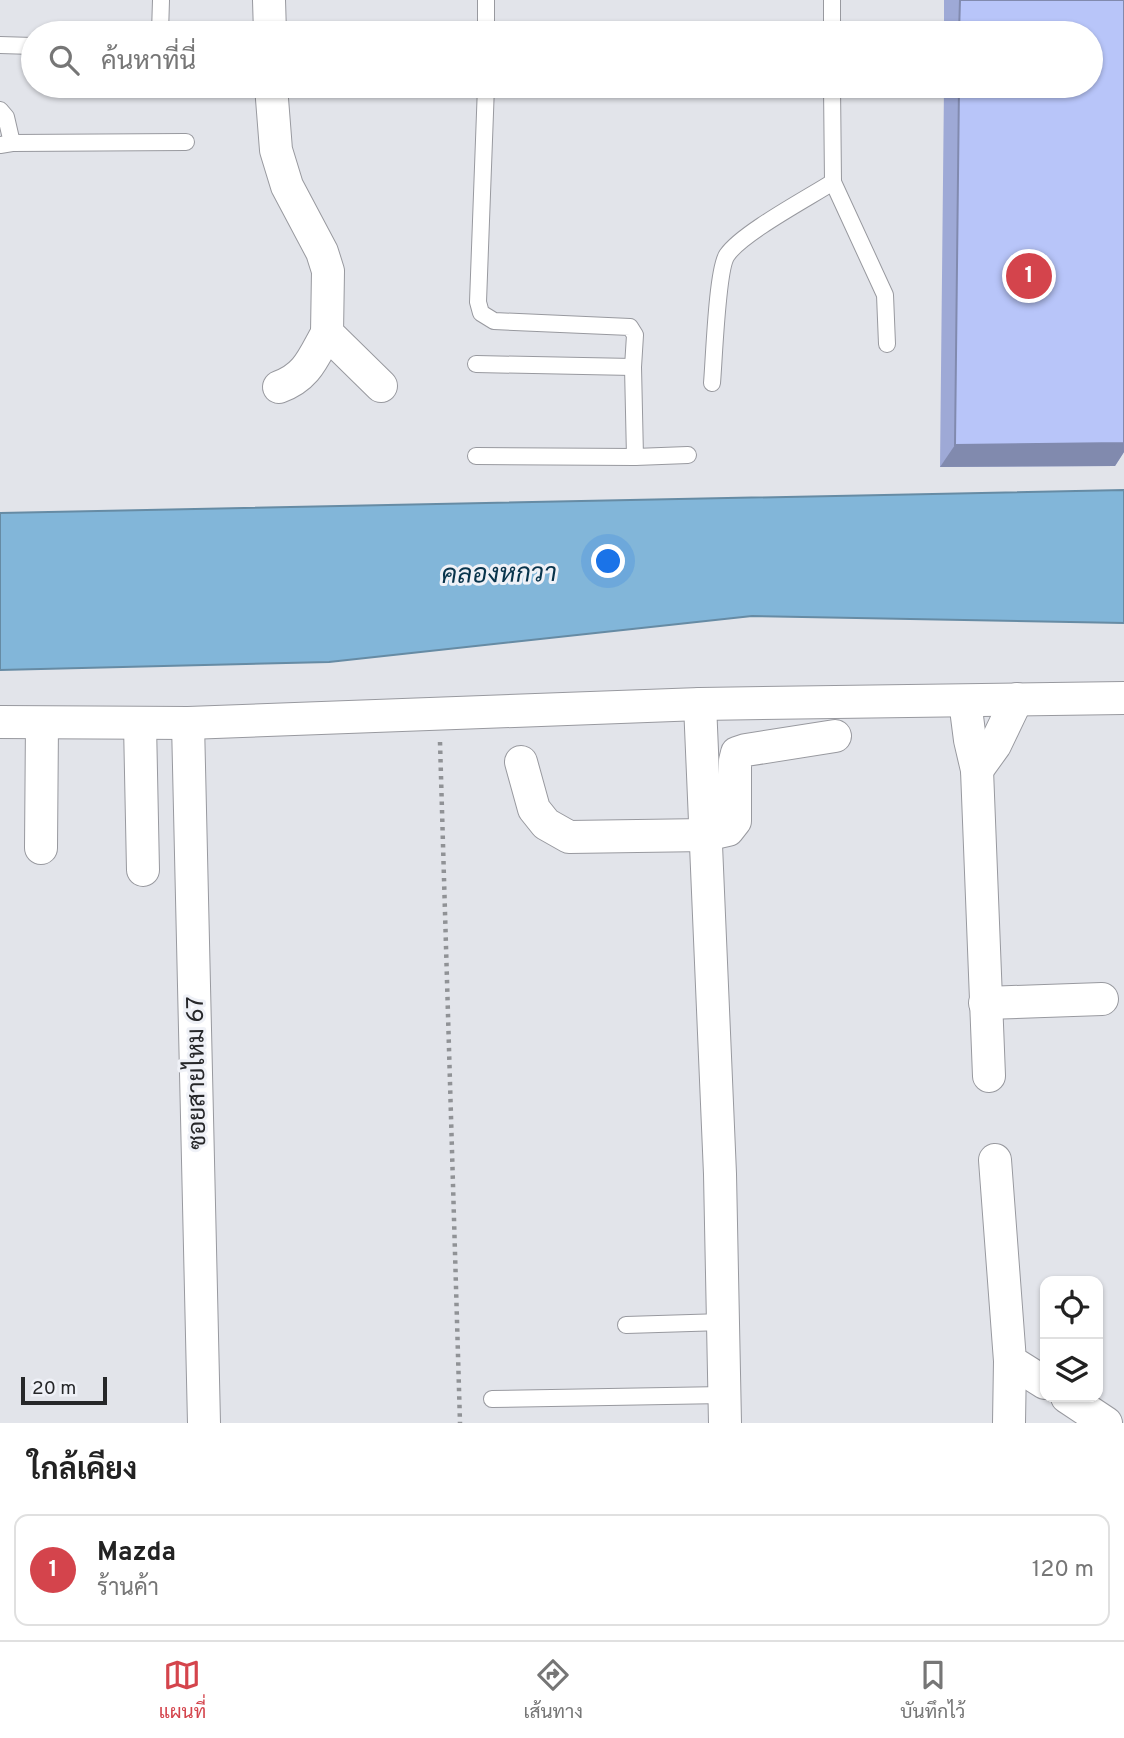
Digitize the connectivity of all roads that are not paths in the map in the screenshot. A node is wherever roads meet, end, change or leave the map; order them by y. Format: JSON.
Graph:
{"nodes":[{"id":1,"x":161,"y":0,"type":"edge"},
{"id":2,"x":269,"y":0,"type":"edge"},
{"id":3,"x":486,"y":0,"type":"edge"},
{"id":4,"x":832,"y":0,"type":"edge"},
{"id":5,"x":160,"y":21,"type":"edge"},
{"id":6,"x":270,"y":21,"type":"edge"},
{"id":7,"x":486,"y":21,"type":"edge"},
{"id":8,"x":832,"y":21,"type":"edge"},
{"id":9,"x":0,"y":45,"type":"edge"},
{"id":10,"x":21,"y":46,"type":"edge"},
{"id":11,"x":272,"y":98,"type":"edge"},
{"id":12,"x":486,"y":98,"type":"edge"},
{"id":13,"x":832,"y":98,"type":"edge"},
{"id":14,"x":0,"y":110,"type":"edge"},
{"id":15,"x":186,"y":142,"type":"dead end"},
{"id":16,"x":6,"y":144,"type":"edge"},
{"id":17,"x":833,"y":182,"type":"junction"},
{"id":18,"x":327,"y":333,"type":"junction"},
{"id":19,"x":887,"y":344,"type":"dead end"},
{"id":20,"x":476,"y":364,"type":"dead end"},
{"id":21,"x":633,"y":367,"type":"junction"},
{"id":22,"x":712,"y":383,"type":"dead end"},
{"id":23,"x":381,"y":386,"type":"dead end"},
{"id":24,"x":279,"y":387,"type":"dead end"},
{"id":25,"x":476,"y":456,"type":"dead end"},
{"id":26,"x":688,"y":456,"type":"dead end"},
{"id":27,"x":635,"y":457,"type":"junction"},
{"id":28,"x":1124,"y":698,"type":"edge"},
{"id":29,"x":1017,"y":699,"type":"junction"},
{"id":30,"x":965,"y":701,"type":"junction"},
{"id":31,"x":700,"y":704,"type":"junction"},
{"id":32,"x":0,"y":722,"type":"edge"},
{"id":33,"x":42,"y":723,"type":"junction"},
{"id":34,"x":188,"y":723,"type":"junction"},
{"id":35,"x":140,"y":724,"type":"junction"},
{"id":36,"x":835,"y":736,"type":"dead end"},
{"id":37,"x":521,"y":762,"type":"dead end"},
{"id":38,"x":977,"y":770,"type":"junction"},
{"id":39,"x":706,"y":835,"type":"junction"},
{"id":40,"x":41,"y":848,"type":"dead end"},
{"id":41,"x":143,"y":870,"type":"dead end"},
{"id":42,"x":1102,"y":999,"type":"dead end"},
{"id":43,"x":985,"y":1003,"type":"junction"},
{"id":44,"x":989,"y":1076,"type":"dead end"},
{"id":45,"x":995,"y":1160,"type":"dead end"},
{"id":46,"x":723,"y":1322,"type":"junction"},
{"id":47,"x":626,"y":1325,"type":"dead end"},
{"id":48,"x":1010,"y":1361,"type":"junction"},
{"id":49,"x":1040,"y":1380,"type":"edge"},
{"id":50,"x":492,"y":1399,"type":"dead end"},
{"id":51,"x":1074,"y":1402,"type":"edge"},
{"id":52,"x":725,"y":1409,"type":"edge"},
{"id":53,"x":204,"y":1423,"type":"edge"},
{"id":54,"x":1009,"y":1423,"type":"edge"},
{"id":55,"x":1106,"y":1423,"type":"edge"}],
"edges":[{"from":1,"to":5,"type":"lane"},
{"from":2,"to":6,"type":"street"},
{"from":3,"to":7,"type":"lane"},
{"from":4,"to":8,"type":"lane"},
{"from":9,"to":10,"type":"lane"},
{"from":11,"to":18,"type":"street"},
{"from":12,"to":21,"type":"lane"},
{"from":13,"to":17,"type":"lane"},
{"from":14,"to":16,"type":"lane"},
{"from":15,"to":16,"type":"lane"},
{"from":17,"to":19,"type":"lane"},
{"from":17,"to":22,"type":"lane"},
{"from":18,"to":23,"type":"street"},
{"from":18,"to":24,"type":"street"},
{"from":20,"to":21,"type":"lane"},
{"from":21,"to":27,"type":"lane"},
{"from":25,"to":27,"type":"lane"},
{"from":26,"to":27,"type":"lane"},
{"from":28,"to":29,"type":"street"},
{"from":29,"to":30,"type":"street"},
{"from":29,"to":38,"type":"street"},
{"from":30,"to":31,"type":"street"},
{"from":30,"to":38,"type":"street"},
{"from":31,"to":34,"type":"street"},
{"from":31,"to":39,"type":"street"},
{"from":32,"to":33,"type":"street"},
{"from":33,"to":35,"type":"street"},
{"from":33,"to":40,"type":"street"},
{"from":34,"to":35,"type":"street"},
{"from":34,"to":53,"type":"street","name":"ซอยสายไหม 67"},
{"from":35,"to":41,"type":"street"},
{"from":36,"to":39,"type":"street"},
{"from":37,"to":39,"type":"street"},
{"from":38,"to":43,"type":"street"},
{"from":39,"to":46,"type":"street"},
{"from":42,"to":43,"type":"street"},
{"from":43,"to":44,"type":"street"},
{"from":45,"to":48,"type":"street"},
{"from":46,"to":47,"type":"lane"},
{"from":46,"to":52,"type":"street"},
{"from":48,"to":49,"type":"street"},
{"from":48,"to":54,"type":"street"},
{"from":50,"to":52,"type":"lane"},
{"from":51,"to":55,"type":"street"}]}
